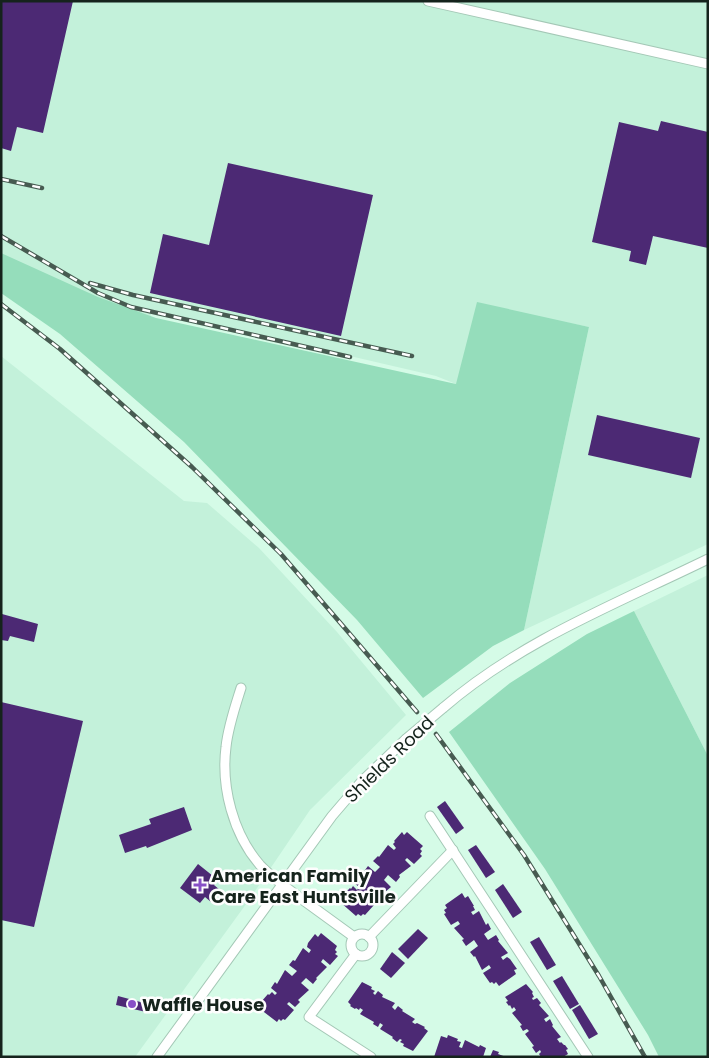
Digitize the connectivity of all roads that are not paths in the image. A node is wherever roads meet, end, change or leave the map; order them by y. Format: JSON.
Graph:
{"nodes":[{"id":1,"x":428,"y":1,"type":"edge"},
{"id":2,"x":708,"y":64,"type":"edge"},
{"id":3,"x":708,"y":559,"type":"edge"},
{"id":4,"x":241,"y":688,"type":"dead end"},
{"id":5,"x":430,"y":816,"type":"dead end"},
{"id":6,"x":452,"y":850,"type":"junction"},
{"id":7,"x":283,"y":885,"type":"junction"},
{"id":8,"x":354,"y":937,"type":"junction"},
{"id":9,"x":369,"y":937,"type":"junction"},
{"id":10,"x":356,"y":954,"type":"junction"},
{"id":11,"x":157,"y":1057,"type":"edge"},
{"id":12,"x":371,"y":1057,"type":"edge"},
{"id":13,"x":588,"y":1057,"type":"edge"}],
"edges":[{"from":1,"to":2,"type":"street"},
{"from":3,"to":7,"type":"street","name":"Shields Road","bridge":true},
{"from":4,"to":7,"type":"street"},
{"from":5,"to":6,"type":"street"},
{"from":6,"to":9,"type":"street"},
{"from":6,"to":13,"type":"street"},
{"from":7,"to":8,"type":"street"},
{"from":7,"to":11,"type":"street","name":"Shields Road"},
{"from":8,"to":9,"type":"street"},
{"from":8,"to":10,"type":"street"},
{"from":9,"to":10,"type":"street"},
{"from":10,"to":12,"type":"street"}]}
